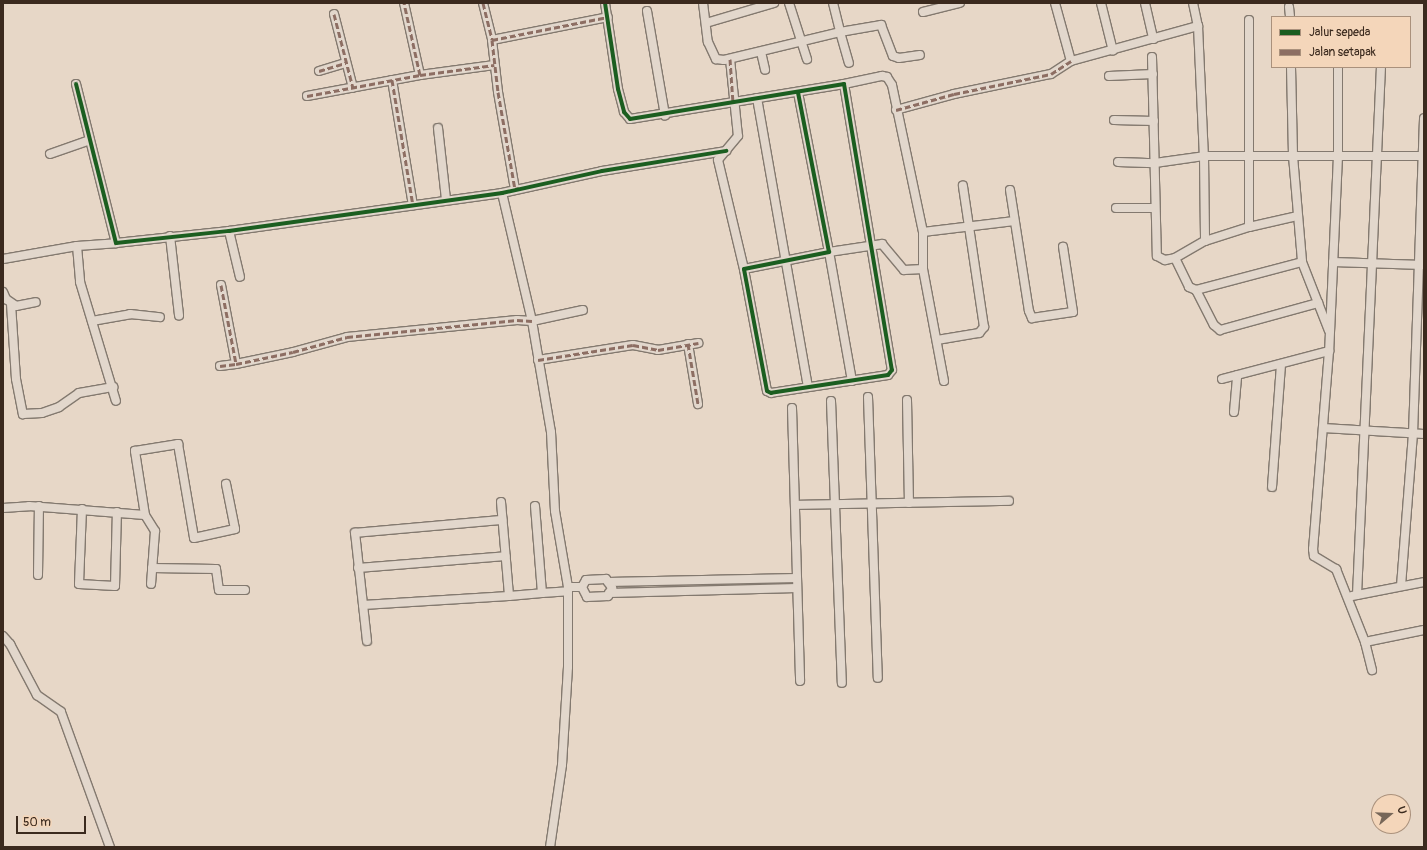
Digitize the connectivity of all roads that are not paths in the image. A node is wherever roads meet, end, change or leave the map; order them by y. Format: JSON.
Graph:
{"nodes":[{"id":1,"x":404,"y":3,"type":"edge"},
{"id":2,"x":483,"y":3,"type":"edge"},
{"id":3,"x":605,"y":3,"type":"edge"},
{"id":4,"x":703,"y":3,"type":"edge"},
{"id":5,"x":774,"y":3,"type":"edge"},
{"id":6,"x":789,"y":3,"type":"edge"},
{"id":7,"x":833,"y":3,"type":"edge"},
{"id":8,"x":960,"y":3,"type":"edge"},
{"id":9,"x":1055,"y":3,"type":"edge"},
{"id":10,"x":1101,"y":3,"type":"edge"},
{"id":11,"x":1145,"y":3,"type":"edge"},
{"id":12,"x":1193,"y":3,"type":"edge"},
{"id":13,"x":1289,"y":7,"type":"dead end"},
{"id":14,"x":647,"y":11,"type":"dead end"},
{"id":15,"x":923,"y":12,"type":"dead end"},
{"id":16,"x":334,"y":14,"type":"dead end"},
{"id":17,"x":1290,"y":16,"type":"edge"},
{"id":18,"x":608,"y":17,"type":"junction"},
{"id":19,"x":1249,"y":20,"type":"dead end"},
{"id":20,"x":706,"y":23,"type":"junction"},
{"id":21,"x":1198,"y":26,"type":"junction"},
{"id":22,"x":840,"y":32,"type":"junction"},
{"id":23,"x":1153,"y":39,"type":"junction"},
{"id":24,"x":492,"y":40,"type":"junction"},
{"id":25,"x":802,"y":40,"type":"junction"},
{"id":26,"x":1113,"y":50,"type":"junction"},
{"id":27,"x":761,"y":52,"type":"junction"},
{"id":28,"x":920,"y":55,"type":"dead end"},
{"id":29,"x":1152,"y":58,"type":"dead end"},
{"id":30,"x":730,"y":59,"type":"junction"},
{"id":31,"x":807,"y":59,"type":"dead end"},
{"id":32,"x":1071,"y":60,"type":"junction"},
{"id":33,"x":346,"y":63,"type":"junction"},
{"id":34,"x":849,"y":63,"type":"dead end"},
{"id":35,"x":494,"y":65,"type":"junction"},
{"id":36,"x":1291,"y":68,"type":"edge"},
{"id":37,"x":1338,"y":68,"type":"edge"},
{"id":38,"x":1381,"y":68,"type":"edge"},
{"id":39,"x":319,"y":70,"type":"dead end"},
{"id":40,"x":765,"y":70,"type":"dead end"},
{"id":41,"x":1153,"y":74,"type":"junction"},
{"id":42,"x":420,"y":75,"type":"junction"},
{"id":43,"x":1109,"y":76,"type":"dead end"},
{"id":44,"x":392,"y":80,"type":"junction"},
{"id":45,"x":76,"y":84,"type":"dead end"},
{"id":46,"x":844,"y":84,"type":"junction"},
{"id":47,"x":353,"y":88,"type":"junction"},
{"id":48,"x":798,"y":92,"type":"junction"},
{"id":49,"x":307,"y":96,"type":"dead end"},
{"id":50,"x":757,"y":98,"type":"junction"},
{"id":51,"x":733,"y":103,"type":"junction"},
{"id":52,"x":896,"y":110,"type":"junction"},
{"id":53,"x":665,"y":115,"type":"junction"},
{"id":54,"x":1424,"y":118,"type":"edge"},
{"id":55,"x":1114,"y":120,"type":"dead end"},
{"id":56,"x":1154,"y":121,"type":"junction"},
{"id":57,"x":438,"y":128,"type":"dead end"},
{"id":58,"x":90,"y":140,"type":"junction"},
{"id":59,"x":726,"y":151,"type":"junction"},
{"id":60,"x":50,"y":154,"type":"dead end"},
{"id":61,"x":1204,"y":156,"type":"junction"},
{"id":62,"x":1249,"y":156,"type":"junction"},
{"id":63,"x":1293,"y":156,"type":"junction"},
{"id":64,"x":1338,"y":156,"type":"junction"},
{"id":65,"x":1377,"y":156,"type":"junction"},
{"id":66,"x":1423,"y":156,"type":"edge"},
{"id":67,"x":1118,"y":162,"type":"dead end"},
{"id":68,"x":1155,"y":163,"type":"junction"},
{"id":69,"x":963,"y":186,"type":"dead end"},
{"id":70,"x":515,"y":189,"type":"junction"},
{"id":71,"x":1010,"y":190,"type":"dead end"},
{"id":72,"x":502,"y":193,"type":"junction"},
{"id":73,"x":446,"y":200,"type":"junction"},
{"id":74,"x":412,"y":205,"type":"junction"},
{"id":75,"x":1116,"y":208,"type":"dead end"},
{"id":76,"x":1154,"y":208,"type":"junction"},
{"id":77,"x":1297,"y":216,"type":"junction"},
{"id":78,"x":1014,"y":221,"type":"junction"},
{"id":79,"x":968,"y":227,"type":"junction"},
{"id":80,"x":1249,"y":227,"type":"junction"},
{"id":81,"x":229,"y":231,"type":"junction"},
{"id":82,"x":923,"y":232,"type":"junction"},
{"id":83,"x":170,"y":236,"type":"junction"},
{"id":84,"x":1205,"y":241,"type":"junction"},
{"id":85,"x":116,"y":243,"type":"junction"},
{"id":86,"x":872,"y":244,"type":"junction"},
{"id":87,"x":77,"y":246,"type":"junction"},
{"id":88,"x":1063,"y":247,"type":"dead end"},
{"id":89,"x":829,"y":252,"type":"junction"},
{"id":90,"x":1175,"y":258,"type":"junction"},
{"id":91,"x":3,"y":259,"type":"edge"},
{"id":92,"x":786,"y":259,"type":"junction"},
{"id":93,"x":1302,"y":262,"type":"junction"},
{"id":94,"x":1333,"y":262,"type":"junction"},
{"id":95,"x":1373,"y":263,"type":"junction"},
{"id":96,"x":1422,"y":265,"type":"edge"},
{"id":97,"x":744,"y":269,"type":"junction"},
{"id":98,"x":924,"y":269,"type":"junction"},
{"id":99,"x":240,"y":277,"type":"dead end"},
{"id":100,"x":221,"y":285,"type":"dead end"},
{"id":101,"x":1196,"y":290,"type":"junction"},
{"id":102,"x":3,"y":292,"type":"edge"},
{"id":103,"x":36,"y":302,"type":"dead end"},
{"id":104,"x":1318,"y":303,"type":"junction"},
{"id":105,"x":11,"y":304,"type":"junction"},
{"id":106,"x":583,"y":310,"type":"dead end"},
{"id":107,"x":179,"y":314,"type":"dead end"},
{"id":108,"x":160,"y":317,"type":"dead end"},
{"id":109,"x":92,"y":320,"type":"junction"},
{"id":110,"x":532,"y":321,"type":"junction"},
{"id":111,"x":1330,"y":333,"type":"junction"},
{"id":112,"x":937,"y":340,"type":"junction"},
{"id":113,"x":698,"y":343,"type":"dead end"},
{"id":114,"x":688,"y":344,"type":"junction"},
{"id":115,"x":1329,"y":351,"type":"junction"},
{"id":116,"x":538,"y":360,"type":"junction"},
{"id":117,"x":236,"y":364,"type":"junction"},
{"id":118,"x":1280,"y":364,"type":"junction"},
{"id":119,"x":220,"y":366,"type":"dead end"},
{"id":120,"x":1237,"y":375,"type":"junction"},
{"id":121,"x":1222,"y":379,"type":"dead end"},
{"id":122,"x":944,"y":380,"type":"dead end"},
{"id":123,"x":852,"y":381,"type":"junction"},
{"id":124,"x":808,"y":386,"type":"junction"},
{"id":125,"x":113,"y":387,"type":"junction"},
{"id":126,"x":868,"y":397,"type":"dead end"},
{"id":127,"x":907,"y":400,"type":"dead end"},
{"id":128,"x":116,"y":401,"type":"dead end"},
{"id":129,"x":831,"y":401,"type":"dead end"},
{"id":130,"x":698,"y":404,"type":"dead end"},
{"id":131,"x":792,"y":408,"type":"dead end"},
{"id":132,"x":1234,"y":412,"type":"dead end"},
{"id":133,"x":1323,"y":428,"type":"junction"},
{"id":134,"x":1366,"y":431,"type":"junction"},
{"id":135,"x":1413,"y":434,"type":"junction"},
{"id":136,"x":1424,"y":434,"type":"edge"},
{"id":137,"x":226,"y":484,"type":"dead end"},
{"id":138,"x":1272,"y":487,"type":"dead end"},
{"id":139,"x":1009,"y":500,"type":"dead end"},
{"id":140,"x":501,"y":502,"type":"dead end"},
{"id":141,"x":872,"y":503,"type":"junction"},
{"id":142,"x":909,"y":503,"type":"junction"},
{"id":143,"x":835,"y":504,"type":"junction"},
{"id":144,"x":794,"y":505,"type":"junction"},
{"id":145,"x":39,"y":506,"type":"junction"},
{"id":146,"x":535,"y":506,"type":"dead end"},
{"id":147,"x":3,"y":508,"type":"edge"},
{"id":148,"x":82,"y":509,"type":"junction"},
{"id":149,"x":117,"y":512,"type":"junction"},
{"id":150,"x":145,"y":515,"type":"junction"},
{"id":151,"x":502,"y":520,"type":"junction"},
{"id":152,"x":506,"y":556,"type":"junction"},
{"id":153,"x":152,"y":568,"type":"junction"},
{"id":154,"x":358,"y":568,"type":"junction"},
{"id":155,"x":38,"y":575,"type":"dead end"},
{"id":156,"x":797,"y":578,"type":"junction"},
{"id":157,"x":714,"y":580,"type":"junction"},
{"id":158,"x":608,"y":582,"type":"junction"},
{"id":159,"x":1424,"y":582,"type":"edge"},
{"id":160,"x":151,"y":584,"type":"dead end"},
{"id":161,"x":1401,"y":586,"type":"junction"},
{"id":162,"x":582,"y":587,"type":"junction"},
{"id":163,"x":797,"y":588,"type":"junction"},
{"id":164,"x":568,"y":589,"type":"junction"},
{"id":165,"x":245,"y":590,"type":"dead end"},
{"id":166,"x":715,"y":590,"type":"junction"},
{"id":167,"x":542,"y":593,"type":"junction"},
{"id":168,"x":609,"y":593,"type":"junction"},
{"id":169,"x":509,"y":596,"type":"junction"},
{"id":170,"x":1353,"y":596,"type":"junction"},
{"id":171,"x":363,"y":605,"type":"junction"},
{"id":172,"x":1424,"y":630,"type":"edge"},
{"id":173,"x":3,"y":636,"type":"edge"},
{"id":174,"x":367,"y":641,"type":"dead end"},
{"id":175,"x":1365,"y":642,"type":"junction"},
{"id":176,"x":1372,"y":670,"type":"dead end"},
{"id":177,"x":878,"y":678,"type":"dead end"},
{"id":178,"x":800,"y":681,"type":"dead end"},
{"id":179,"x":842,"y":682,"type":"dead end"},
{"id":180,"x":110,"y":847,"type":"edge"},
{"id":181,"x":550,"y":847,"type":"edge"}],
"edges":[{"from":1,"to":42,"type":"street"},
{"from":2,"to":24,"type":"street"},
{"from":3,"to":18,"type":"street"},
{"from":4,"to":20,"type":"street"},
{"from":5,"to":20,"type":"street"},
{"from":6,"to":25,"type":"street"},
{"from":7,"to":22,"type":"street"},
{"from":8,"to":15,"type":"street"},
{"from":9,"to":32,"type":"street"},
{"from":10,"to":26,"type":"street"},
{"from":11,"to":23,"type":"street"},
{"from":12,"to":21,"type":"street"},
{"from":13,"to":17,"type":"street"},
{"from":14,"to":53,"type":"street"},
{"from":16,"to":33,"type":"street"},
{"from":18,"to":24,"type":"street"},
{"from":18,"to":53,"type":"street"},
{"from":19,"to":62,"type":"street"},
{"from":20,"to":30,"type":"street"},
{"from":21,"to":23,"type":"street"},
{"from":21,"to":61,"type":"street"},
{"from":22,"to":25,"type":"street"},
{"from":22,"to":28,"type":"street"},
{"from":22,"to":34,"type":"street"},
{"from":23,"to":26,"type":"street"},
{"from":24,"to":35,"type":"street"},
{"from":25,"to":27,"type":"street"},
{"from":25,"to":31,"type":"street"},
{"from":26,"to":32,"type":"street"},
{"from":27,"to":30,"type":"street"},
{"from":27,"to":40,"type":"street"},
{"from":29,"to":41,"type":"street"},
{"from":30,"to":51,"type":"street"},
{"from":32,"to":52,"type":"street"},
{"from":33,"to":39,"type":"street"},
{"from":33,"to":47,"type":"street"},
{"from":35,"to":42,"type":"street"},
{"from":35,"to":70,"type":"street"},
{"from":36,"to":63,"type":"street"},
{"from":37,"to":64,"type":"street"},
{"from":38,"to":65,"type":"street"},
{"from":41,"to":43,"type":"street"},
{"from":41,"to":56,"type":"street"},
{"from":42,"to":44,"type":"street"},
{"from":44,"to":47,"type":"street"},
{"from":44,"to":74,"type":"street"},
{"from":45,"to":58,"type":"street"},
{"from":46,"to":48,"type":"street"},
{"from":46,"to":52,"type":"street"},
{"from":46,"to":86,"type":"street"},
{"from":47,"to":49,"type":"street"},
{"from":48,"to":50,"type":"street"},
{"from":48,"to":89,"type":"street"},
{"from":50,"to":51,"type":"street"},
{"from":50,"to":92,"type":"street"},
{"from":51,"to":53,"type":"street"},
{"from":51,"to":59,"type":"street"},
{"from":52,"to":82,"type":"street"},
{"from":54,"to":66,"type":"street"},
{"from":55,"to":56,"type":"street"},
{"from":56,"to":68,"type":"street"},
{"from":57,"to":73,"type":"street"},
{"from":58,"to":60,"type":"street"},
{"from":58,"to":85,"type":"street"},
{"from":59,"to":70,"type":"street"},
{"from":59,"to":97,"type":"street"},
{"from":61,"to":62,"type":"street"},
{"from":61,"to":68,"type":"street"},
{"from":61,"to":84,"type":"street"},
{"from":62,"to":63,"type":"street"},
{"from":62,"to":80,"type":"street"},
{"from":63,"to":64,"type":"street"},
{"from":63,"to":77,"type":"street"},
{"from":64,"to":65,"type":"street"},
{"from":64,"to":94,"type":"street"},
{"from":65,"to":66,"type":"street"},
{"from":65,"to":95,"type":"street"},
{"from":66,"to":96,"type":"street"},
{"from":67,"to":68,"type":"street"},
{"from":68,"to":76,"type":"street"},
{"from":69,"to":79,"type":"street"},
{"from":70,"to":72,"type":"street"},
{"from":71,"to":78,"type":"street"},
{"from":72,"to":73,"type":"street"},
{"from":72,"to":110,"type":"street"},
{"from":73,"to":74,"type":"street"},
{"from":74,"to":81,"type":"street"},
{"from":75,"to":76,"type":"street"},
{"from":76,"to":90,"type":"street"},
{"from":77,"to":80,"type":"street"},
{"from":77,"to":93,"type":"street"},
{"from":78,"to":79,"type":"street"},
{"from":78,"to":88,"type":"street"},
{"from":79,"to":82,"type":"street"},
{"from":79,"to":112,"type":"street"},
{"from":80,"to":84,"type":"street"},
{"from":81,"to":83,"type":"street"},
{"from":81,"to":99,"type":"street"},
{"from":82,"to":98,"type":"street"},
{"from":83,"to":85,"type":"street"},
{"from":83,"to":107,"type":"street"},
{"from":84,"to":90,"type":"street"},
{"from":85,"to":87,"type":"street"},
{"from":86,"to":89,"type":"street"},
{"from":86,"to":98,"type":"street"},
{"from":86,"to":123,"type":"street"},
{"from":87,"to":91,"type":"street"},
{"from":87,"to":109,"type":"street"},
{"from":89,"to":92,"type":"street"},
{"from":89,"to":123,"type":"street"},
{"from":90,"to":101,"type":"street"},
{"from":92,"to":97,"type":"street"},
{"from":92,"to":124,"type":"street"},
{"from":93,"to":101,"type":"street"},
{"from":93,"to":104,"type":"street"},
{"from":94,"to":95,"type":"street"},
{"from":94,"to":111,"type":"street"},
{"from":95,"to":96,"type":"street"},
{"from":95,"to":134,"type":"street"},
{"from":96,"to":135,"type":"street"},
{"from":97,"to":124,"type":"street"},
{"from":98,"to":112,"type":"street"},
{"from":100,"to":117,"type":"street"},
{"from":101,"to":104,"type":"street"},
{"from":102,"to":105,"type":"street"},
{"from":103,"to":105,"type":"street"},
{"from":104,"to":111,"type":"street"},
{"from":105,"to":125,"type":"street"},
{"from":106,"to":110,"type":"street"},
{"from":108,"to":109,"type":"street"},
{"from":109,"to":125,"type":"street"},
{"from":110,"to":116,"type":"street"},
{"from":110,"to":117,"type":"street"},
{"from":111,"to":115,"type":"street"},
{"from":112,"to":122,"type":"street"},
{"from":113,"to":114,"type":"street"},
{"from":114,"to":116,"type":"street"},
{"from":114,"to":130,"type":"street"},
{"from":115,"to":118,"type":"street"},
{"from":115,"to":133,"type":"street"},
{"from":116,"to":164,"type":"street"},
{"from":117,"to":119,"type":"street"},
{"from":118,"to":120,"type":"street"},
{"from":118,"to":138,"type":"street"},
{"from":120,"to":121,"type":"street"},
{"from":120,"to":132,"type":"street"},
{"from":123,"to":124,"type":"street"},
{"from":125,"to":128,"type":"street"},
{"from":126,"to":141,"type":"street"},
{"from":127,"to":142,"type":"street"},
{"from":129,"to":143,"type":"street"},
{"from":131,"to":144,"type":"street"},
{"from":133,"to":134,"type":"street"},
{"from":133,"to":170,"type":"street"},
{"from":134,"to":135,"type":"street"},
{"from":134,"to":170,"type":"street"},
{"from":135,"to":136,"type":"street"},
{"from":135,"to":161,"type":"street"},
{"from":137,"to":150,"type":"street"},
{"from":139,"to":142,"type":"street"},
{"from":140,"to":151,"type":"street"},
{"from":141,"to":142,"type":"street"},
{"from":141,"to":143,"type":"street"},
{"from":141,"to":177,"type":"street"},
{"from":143,"to":144,"type":"street"},
{"from":143,"to":179,"type":"street"},
{"from":144,"to":156,"type":"street"},
{"from":145,"to":147,"type":"street"},
{"from":145,"to":148,"type":"street"},
{"from":145,"to":155,"type":"street"},
{"from":146,"to":167,"type":"street"},
{"from":148,"to":149,"type":"street"},
{"from":148,"to":149,"type":"street"},
{"from":149,"to":150,"type":"street"},
{"from":150,"to":153,"type":"street"},
{"from":151,"to":152,"type":"street"},
{"from":151,"to":154,"type":"street"},
{"from":152,"to":154,"type":"street"},
{"from":152,"to":169,"type":"street"},
{"from":153,"to":160,"type":"street"},
{"from":153,"to":165,"type":"street"},
{"from":154,"to":171,"type":"street"},
{"from":156,"to":157,"type":"street"},
{"from":156,"to":163,"type":"street"},
{"from":157,"to":158,"type":"street"},
{"from":157,"to":166,"type":"street"},
{"from":158,"to":162,"type":"street"},
{"from":158,"to":168,"type":"street"},
{"from":159,"to":161,"type":"street"},
{"from":161,"to":170,"type":"street"},
{"from":162,"to":164,"type":"street"},
{"from":162,"to":168,"type":"street"},
{"from":163,"to":166,"type":"street"},
{"from":163,"to":178,"type":"street"},
{"from":164,"to":167,"type":"street"},
{"from":164,"to":181,"type":"street"},
{"from":166,"to":168,"type":"street"},
{"from":167,"to":169,"type":"street"},
{"from":169,"to":171,"type":"street"},
{"from":170,"to":175,"type":"street"},
{"from":171,"to":174,"type":"street"},
{"from":172,"to":175,"type":"street"},
{"from":173,"to":180,"type":"street"},
{"from":175,"to":176,"type":"street"}]}
